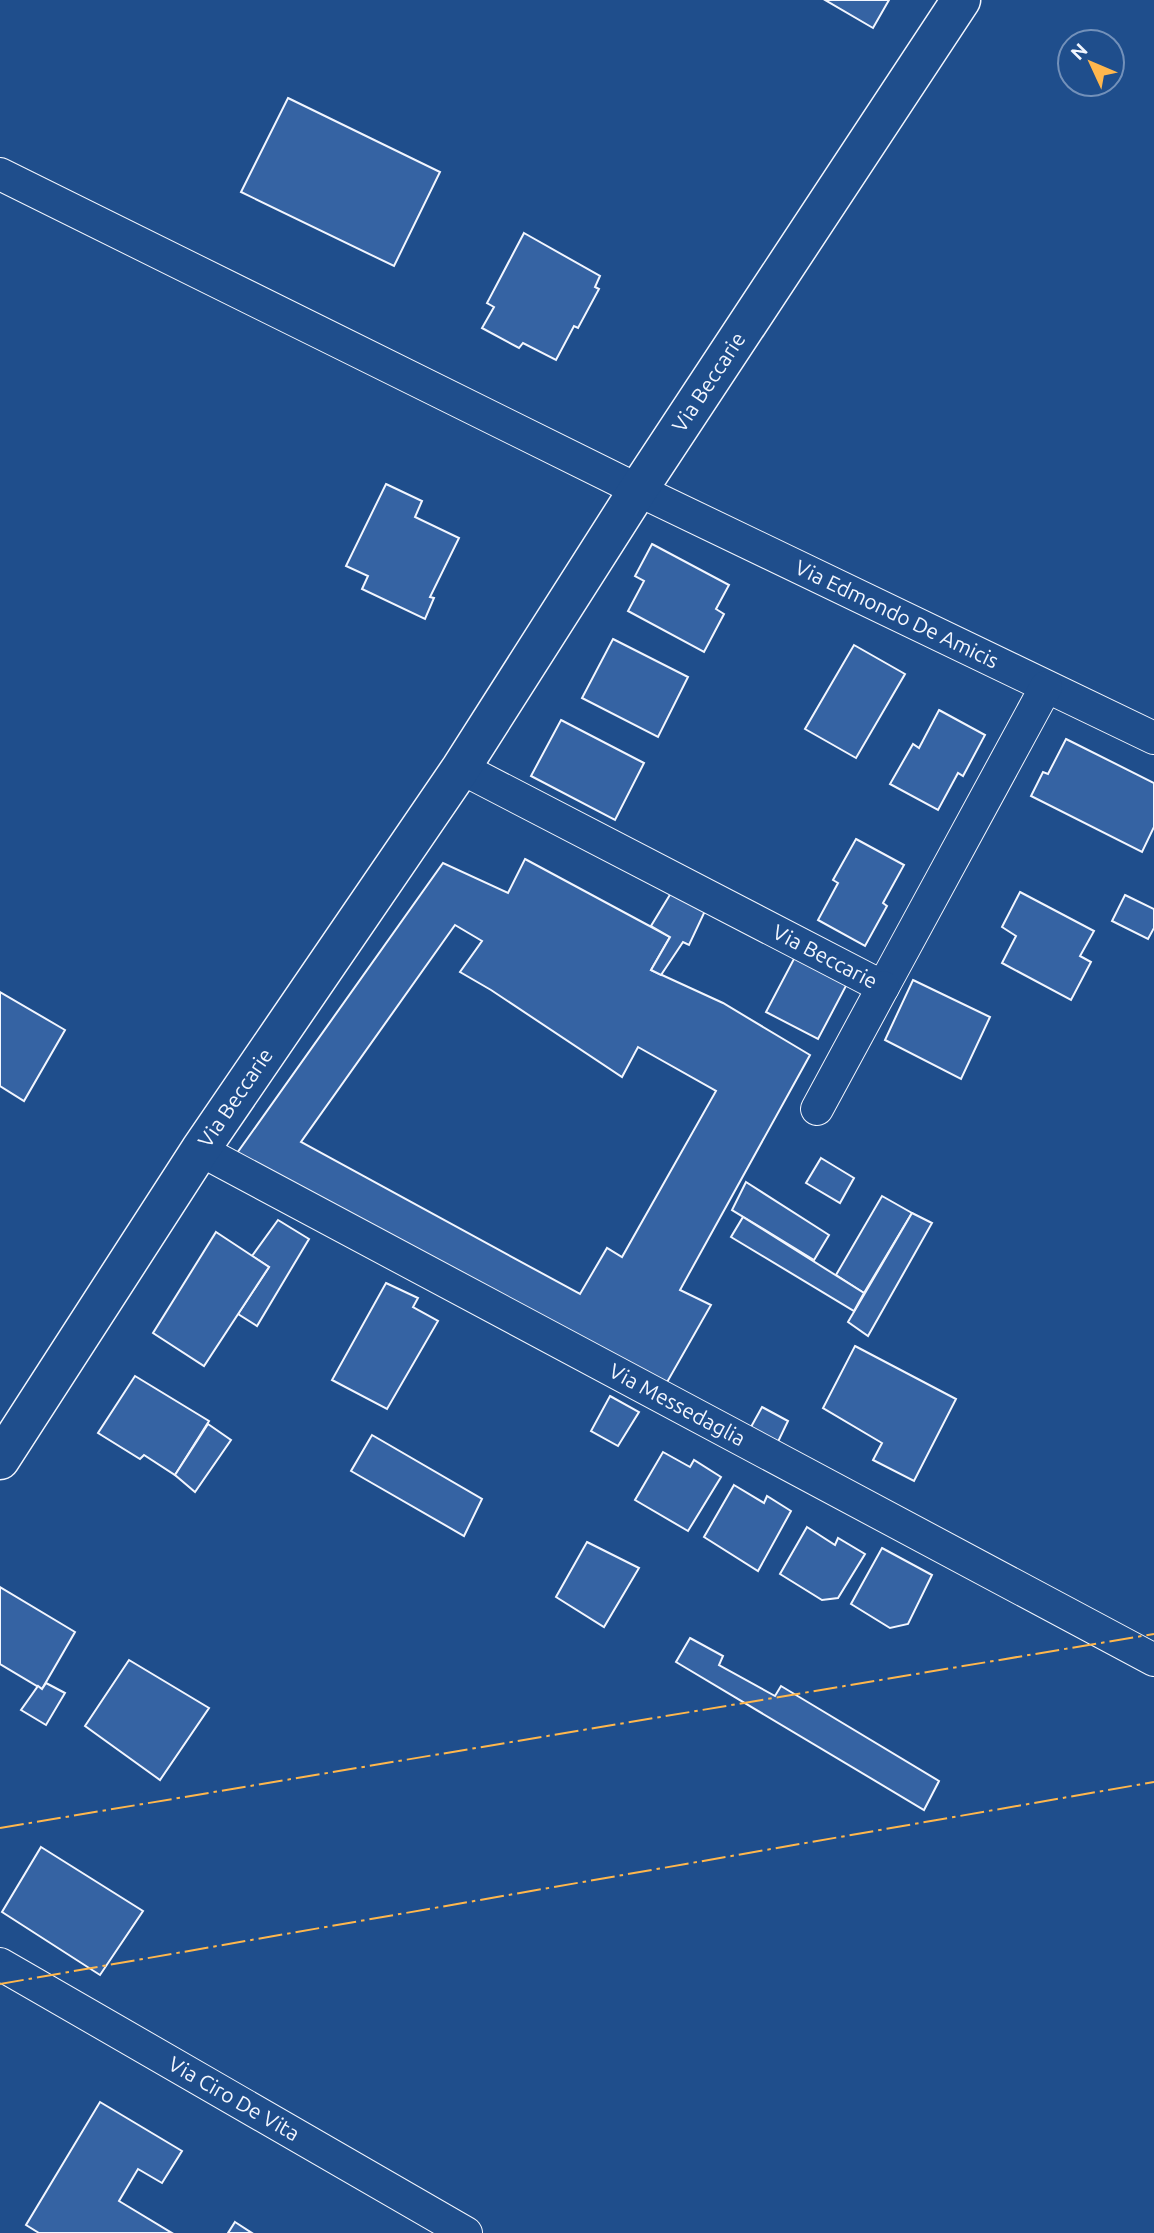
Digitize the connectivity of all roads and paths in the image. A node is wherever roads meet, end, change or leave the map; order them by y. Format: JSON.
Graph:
{"nodes":[{"id":1,"x":961,"y":0,"type":"edge"},
{"id":2,"x":0,"y":174,"type":"edge"},
{"id":3,"x":639,"y":490,"type":"junction"},
{"id":4,"x":1046,"y":687,"type":"junction"},
{"id":5,"x":1154,"y":738,"type":"edge"},
{"id":6,"x":461,"y":768,"type":"junction"},
{"id":7,"x":883,"y":987,"type":"junction"},
{"id":8,"x":817,"y":1109,"type":"dead end"},
{"id":9,"x":201,"y":1150,"type":"junction"},
{"id":10,"x":9,"y":1446,"type":"edge"},
{"id":11,"x":1154,"y":1660,"type":"edge"},
{"id":12,"x":0,"y":1964,"type":"edge"},
{"id":13,"x":466,"y":2233,"type":"edge"}],
"edges":[{"from":1,"to":3,"type":"main road","name":"Via Beccarie"},
{"from":2,"to":3,"type":"street","name":"Via Edmondo De Amicis"},
{"from":3,"to":4,"type":"street","name":"Via Edmondo De Amicis"},
{"from":3,"to":6,"type":"main road","name":"Via Beccarie"},
{"from":4,"to":5,"type":"street","name":"Via Edmondo De Amicis"},
{"from":4,"to":7,"type":"street","name":"Via Beccarie"},
{"from":6,"to":7,"type":"street","name":"Via Beccarie"},
{"from":6,"to":9,"type":"main road","name":"Via Beccarie"},
{"from":7,"to":8,"type":"street"},
{"from":9,"to":10,"type":"main road","name":"Via Beccarie"},
{"from":9,"to":11,"type":"street","name":"Via Messedaglia"},
{"from":12,"to":13,"type":"street","name":"Via Ciro De Vita"}]}
